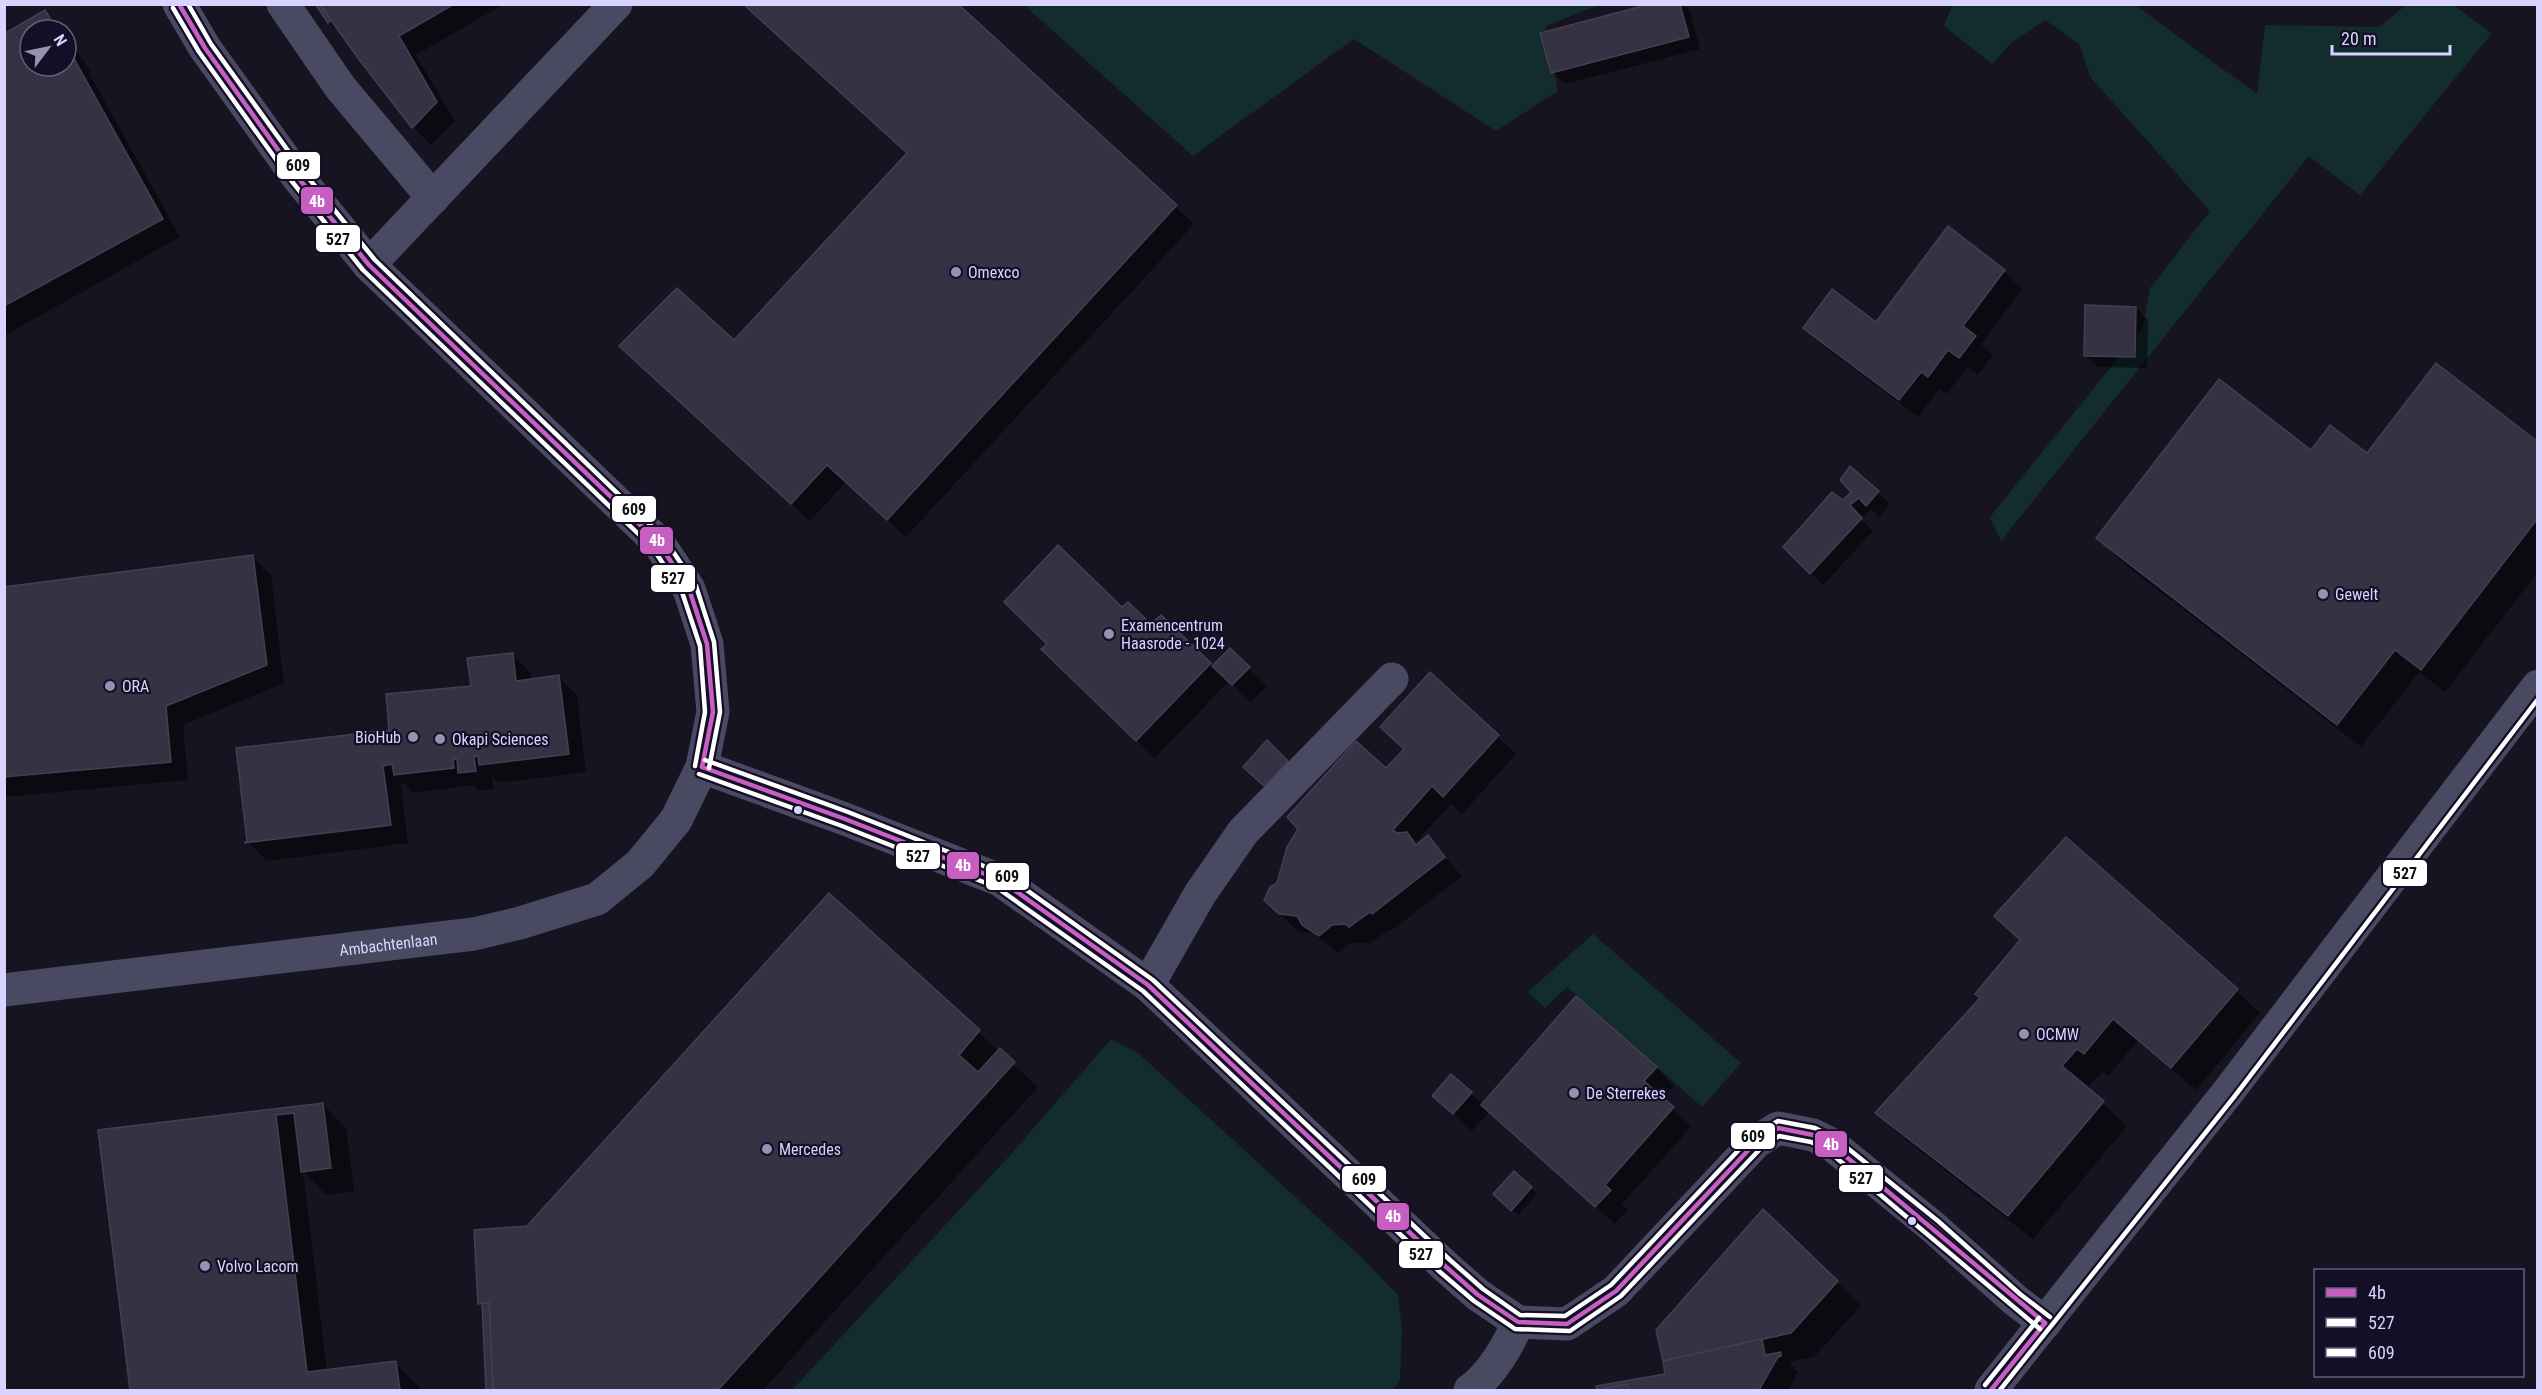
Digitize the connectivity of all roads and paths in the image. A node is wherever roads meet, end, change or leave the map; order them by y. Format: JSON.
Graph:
{"nodes":[{"id":1,"x":179,"y":4,"type":"edge"},
{"id":2,"x":282,"y":4,"type":"edge"},
{"id":3,"x":616,"y":4,"type":"edge"},
{"id":4,"x":433,"y":198,"type":"junction"},
{"id":5,"x":369,"y":265,"type":"junction"},
{"id":6,"x":1392,"y":679,"type":"dead end"},
{"id":7,"x":2538,"y":686,"type":"edge"},
{"id":8,"x":702,"y":767,"type":"junction"},
{"id":9,"x":1148,"y":985,"type":"junction"},
{"id":10,"x":4,"y":990,"type":"edge"},
{"id":11,"x":1518,"y":1322,"type":"junction"},
{"id":12,"x":2045,"y":1323,"type":"junction"},
{"id":13,"x":1470,"y":1390,"type":"edge"},
{"id":14,"x":1992,"y":1390,"type":"edge"}],
"edges":[{"from":1,"to":5,"type":"street","name":"Ambachtenlaan"},
{"from":2,"to":4,"type":"street"},
{"from":3,"to":4,"type":"street"},
{"from":4,"to":5,"type":"street"},
{"from":5,"to":8,"type":"street","name":"Ambachtenlaan"},
{"from":6,"to":9,"type":"street"},
{"from":7,"to":12,"type":"street"},
{"from":8,"to":9,"type":"street"},
{"from":8,"to":10,"type":"street","name":"Ambachtenlaan"},
{"from":9,"to":11,"type":"street"},
{"from":11,"to":12,"type":"street"},
{"from":11,"to":13,"type":"street"},
{"from":12,"to":14,"type":"street"}]}
